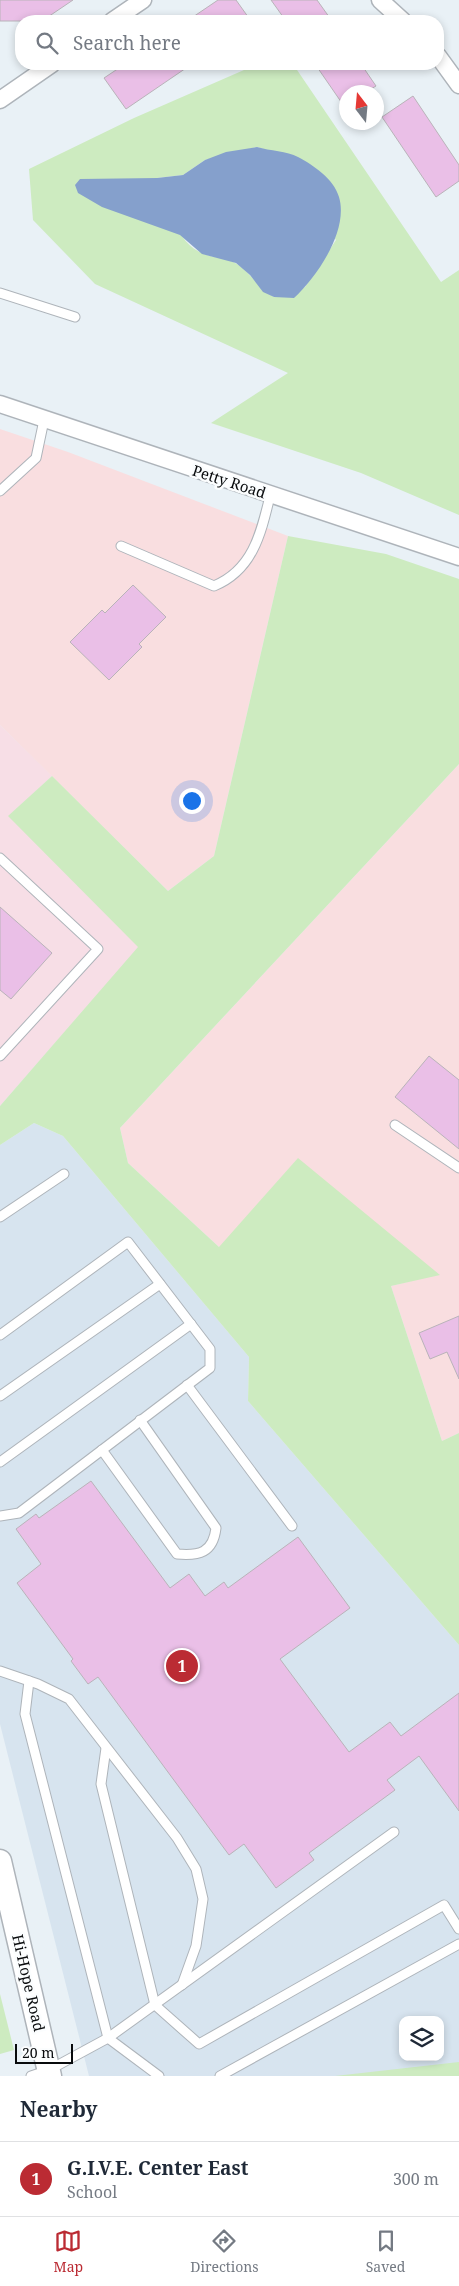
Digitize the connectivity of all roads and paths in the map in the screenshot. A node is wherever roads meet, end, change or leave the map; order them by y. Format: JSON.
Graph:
{"nodes":[{"id":1,"x":142,"y":0,"type":"edge"},
{"id":2,"x":380,"y":0,"type":"edge"},
{"id":3,"x":121,"y":15,"type":"edge"},
{"id":4,"x":396,"y":15,"type":"edge"},
{"id":5,"x":444,"y":64,"type":"edge"},
{"id":6,"x":43,"y":70,"type":"edge"},
{"id":7,"x":459,"y":85,"type":"edge"},
{"id":8,"x":0,"y":100,"type":"edge"},
{"id":9,"x":0,"y":293,"type":"edge"},
{"id":10,"x":75,"y":317,"type":"dead end"},
{"id":11,"x":0,"y":404,"type":"edge"},
{"id":12,"x":44,"y":420,"type":"junction"},
{"id":13,"x":0,"y":492,"type":"edge"},
{"id":14,"x":270,"y":496,"type":"junction"},
{"id":15,"x":121,"y":546,"type":"dead end"},
{"id":16,"x":459,"y":557,"type":"edge"},
{"id":17,"x":0,"y":858,"type":"edge"},
{"id":18,"x":0,"y":1056,"type":"edge"},
{"id":19,"x":395,"y":1125,"type":"dead end"},
{"id":20,"x":459,"y":1168,"type":"edge"},
{"id":21,"x":64,"y":1174,"type":"dead end"},
{"id":22,"x":0,"y":1216,"type":"edge"},
{"id":23,"x":160,"y":1284,"type":"junction"},
{"id":24,"x":191,"y":1324,"type":"junction"},
{"id":25,"x":0,"y":1335,"type":"edge"},
{"id":26,"x":187,"y":1385,"type":"junction"},
{"id":27,"x":0,"y":1396,"type":"edge"},
{"id":28,"x":140,"y":1420,"type":"junction"},
{"id":29,"x":102,"y":1450,"type":"junction"},
{"id":30,"x":0,"y":1462,"type":"edge"},
{"id":31,"x":0,"y":1516,"type":"edge"},
{"id":32,"x":292,"y":1526,"type":"dead end"},
{"id":33,"x":0,"y":1671,"type":"edge"},
{"id":34,"x":29,"y":1681,"type":"junction"},
{"id":35,"x":106,"y":1748,"type":"junction"},
{"id":36,"x":394,"y":1832,"type":"dead end"},
{"id":37,"x":0,"y":1861,"type":"edge"},
{"id":38,"x":459,"y":1929,"type":"edge"},
{"id":39,"x":459,"y":1944,"type":"edge"},
{"id":40,"x":182,"y":1985,"type":"junction"},
{"id":41,"x":155,"y":2005,"type":"junction"},
{"id":42,"x":108,"y":2038,"type":"junction"},
{"id":43,"x":43,"y":2074,"type":"edge"},
{"id":44,"x":159,"y":2076,"type":"edge"},
{"id":45,"x":220,"y":2076,"type":"edge"}],
"edges":[{"from":1,"to":3,"type":"street"},
{"from":2,"to":4,"type":"street"},
{"from":5,"to":7,"type":"street"},
{"from":6,"to":8,"type":"street"},
{"from":9,"to":10,"type":"lane"},
{"from":11,"to":12,"type":"street","name":"Petty Road"},
{"from":12,"to":13,"type":"lane"},
{"from":12,"to":14,"type":"street","name":"Petty Road"},
{"from":14,"to":15,"type":"lane"},
{"from":14,"to":16,"type":"street","name":"Petty Road"},
{"from":17,"to":18,"type":"lane"},
{"from":19,"to":20,"type":"lane"},
{"from":21,"to":22,"type":"lane"},
{"from":23,"to":24,"type":"lane"},
{"from":23,"to":25,"type":"lane"},
{"from":23,"to":27,"type":"lane"},
{"from":24,"to":26,"type":"lane"},
{"from":24,"to":30,"type":"lane"},
{"from":26,"to":28,"type":"lane"},
{"from":26,"to":32,"type":"lane"},
{"from":28,"to":29,"type":"lane"},
{"from":28,"to":29,"type":"lane"},
{"from":29,"to":31,"type":"lane"},
{"from":33,"to":34,"type":"lane"},
{"from":34,"to":35,"type":"lane"},
{"from":34,"to":42,"type":"lane"},
{"from":35,"to":40,"type":"lane"},
{"from":35,"to":41,"type":"lane"},
{"from":36,"to":40,"type":"lane"},
{"from":37,"to":43,"type":"street","name":"Hi-Hope Road"},
{"from":38,"to":41,"type":"lane"},
{"from":39,"to":45,"type":"lane"},
{"from":40,"to":41,"type":"lane"},
{"from":41,"to":42,"type":"lane"},
{"from":42,"to":43,"type":"lane"},
{"from":42,"to":44,"type":"lane"}]}
